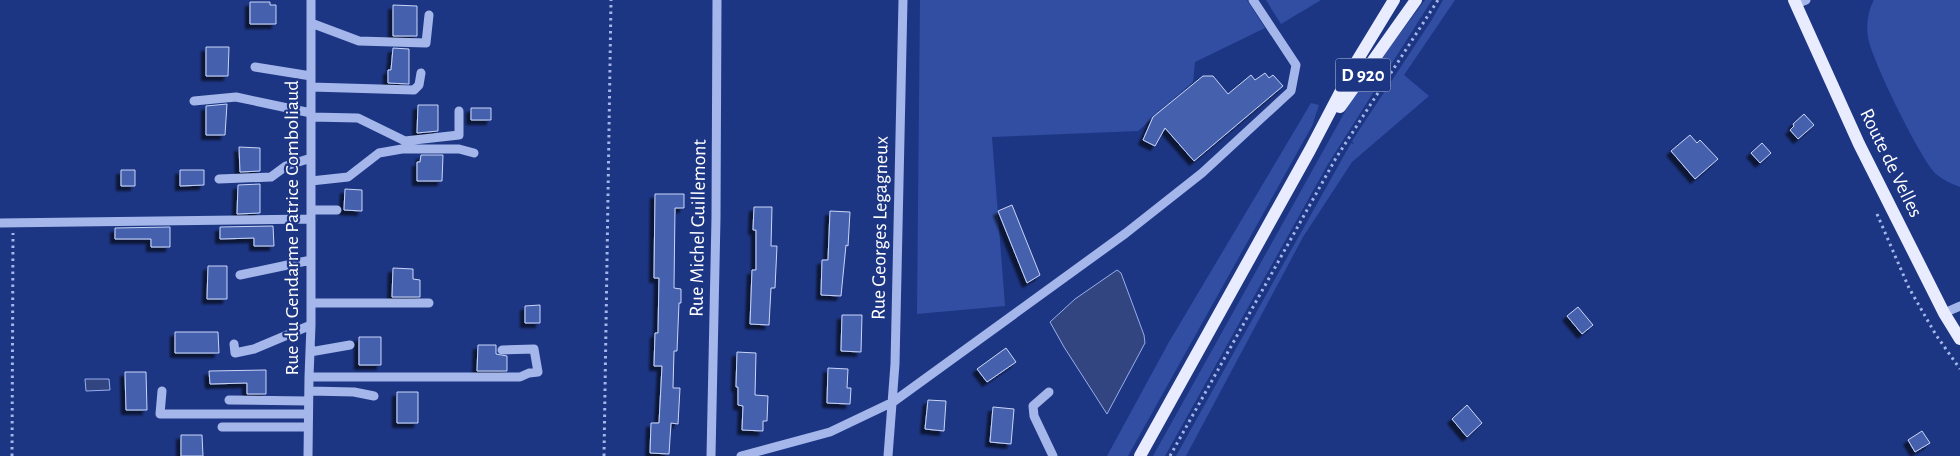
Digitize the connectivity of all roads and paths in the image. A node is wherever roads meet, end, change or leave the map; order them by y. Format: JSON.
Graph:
{"nodes":[{"id":1,"x":311,"y":0,"type":"edge"},
{"id":2,"x":611,"y":0,"type":"edge"},
{"id":3,"x":717,"y":0,"type":"edge"},
{"id":4,"x":903,"y":0,"type":"edge"},
{"id":5,"x":1253,"y":0,"type":"edge"},
{"id":6,"x":1394,"y":0,"type":"edge"},
{"id":7,"x":1416,"y":0,"type":"edge"},
{"id":8,"x":1438,"y":0,"type":"edge"},
{"id":9,"x":1798,"y":2,"type":"edge"},
{"id":10,"x":429,"y":15,"type":"dead end"},
{"id":11,"x":311,"y":23,"type":"junction"},
{"id":12,"x":255,"y":67,"type":"dead end"},
{"id":13,"x":421,"y":73,"type":"dead end"},
{"id":14,"x":311,"y":76,"type":"junction"},
{"id":15,"x":311,"y":87,"type":"junction"},
{"id":16,"x":194,"y":101,"type":"dead end"},
{"id":17,"x":459,"y":111,"type":"dead end"},
{"id":18,"x":311,"y":115,"type":"junction"},
{"id":19,"x":1310,"y":150,"type":"junction"},
{"id":20,"x":474,"y":154,"type":"dead end"},
{"id":21,"x":311,"y":158,"type":"junction"},
{"id":22,"x":219,"y":179,"type":"dead end"},
{"id":23,"x":311,"y":181,"type":"junction"},
{"id":24,"x":337,"y":210,"type":"dead end"},
{"id":25,"x":311,"y":215,"type":"junction"},
{"id":26,"x":0,"y":223,"type":"edge"},
{"id":27,"x":13,"y":223,"type":"junction"},
{"id":28,"x":311,"y":260,"type":"junction"},
{"id":29,"x":240,"y":275,"type":"dead end"},
{"id":30,"x":311,"y":303,"type":"junction"},
{"id":31,"x":429,"y":303,"type":"dead end"},
{"id":32,"x":1960,"y":306,"type":"edge"},
{"id":33,"x":1944,"y":313,"type":"junction"},
{"id":34,"x":311,"y":325,"type":"junction"},
{"id":35,"x":1960,"y":339,"type":"edge"},
{"id":36,"x":234,"y":344,"type":"dead end"},
{"id":37,"x":350,"y":345,"type":"dead end"},
{"id":38,"x":502,"y":350,"type":"dead end"},
{"id":39,"x":310,"y":352,"type":"junction"},
{"id":40,"x":309,"y":377,"type":"junction"},
{"id":41,"x":162,"y":391,"type":"dead end"},
{"id":42,"x":309,"y":391,"type":"junction"},
{"id":43,"x":1050,"y":392,"type":"dead end"},
{"id":44,"x":374,"y":396,"type":"dead end"},
{"id":45,"x":229,"y":400,"type":"dead end"},
{"id":46,"x":308,"y":401,"type":"junction"},
{"id":47,"x":892,"y":402,"type":"junction"},
{"id":48,"x":308,"y":414,"type":"junction"},
{"id":49,"x":222,"y":427,"type":"dead end"},
{"id":50,"x":308,"y":427,"type":"junction"},
{"id":51,"x":12,"y":456,"type":"edge"},
{"id":52,"x":308,"y":456,"type":"edge"},
{"id":53,"x":604,"y":456,"type":"edge"},
{"id":54,"x":711,"y":456,"type":"edge"},
{"id":55,"x":741,"y":456,"type":"edge"},
{"id":56,"x":888,"y":456,"type":"edge"},
{"id":57,"x":1053,"y":456,"type":"edge"},
{"id":58,"x":1140,"y":456,"type":"edge"},
{"id":59,"x":1170,"y":456,"type":"edge"}],
"edges":[{"from":1,"to":11,"type":"street","name":"Rue du Gendarme Patrice Comboliaud"},
{"from":2,"to":53,"type":"path"},
{"from":3,"to":54,"type":"street","name":"Rue Michel Guillemont"},
{"from":4,"to":47,"type":"street","name":"Rue Georges Legagneux"},
{"from":5,"to":47,"type":"street"},
{"from":6,"to":19,"type":"main road","number":"D 920"},
{"from":7,"to":19,"type":"main road","number":"D 920"},
{"from":8,"to":59,"type":"path"},
{"from":9,"to":33,"type":"main road","name":"Route de Velles"},
{"from":10,"to":11,"type":"street"},
{"from":11,"to":14,"type":"street","name":"Rue du Gendarme Patrice Comboliaud"},
{"from":12,"to":14,"type":"street"},
{"from":13,"to":15,"type":"street"},
{"from":14,"to":15,"type":"street","name":"Rue du Gendarme Patrice Comboliaud"},
{"from":15,"to":18,"type":"street","name":"Rue du Gendarme Patrice Comboliaud"},
{"from":16,"to":18,"type":"street"},
{"from":17,"to":18,"type":"street"},
{"from":18,"to":21,"type":"street","name":"Rue du Gendarme Patrice Comboliaud"},
{"from":19,"to":58,"type":"main road","number":"D 920"},
{"from":20,"to":23,"type":"street"},
{"from":21,"to":22,"type":"street"},
{"from":21,"to":23,"type":"street","name":"Rue du Gendarme Patrice Comboliaud"},
{"from":23,"to":25,"type":"street","name":"Rue du Gendarme Patrice Comboliaud"},
{"from":24,"to":25,"type":"street"},
{"from":25,"to":27,"type":"street"},
{"from":25,"to":28,"type":"street","name":"Rue du Gendarme Patrice Comboliaud"},
{"from":26,"to":27,"type":"street"},
{"from":27,"to":51,"type":"path"},
{"from":28,"to":29,"type":"street"},
{"from":28,"to":30,"type":"street","name":"Rue du Gendarme Patrice Comboliaud"},
{"from":30,"to":31,"type":"street"},
{"from":30,"to":34,"type":"street","name":"Rue du Gendarme Patrice Comboliaud"},
{"from":32,"to":33,"type":"street"},
{"from":33,"to":35,"type":"main road","name":"Route de Velles"},
{"from":34,"to":36,"type":"street"},
{"from":34,"to":39,"type":"street","name":"Rue du Gendarme Patrice Comboliaud"},
{"from":37,"to":39,"type":"street"},
{"from":38,"to":40,"type":"street"},
{"from":39,"to":40,"type":"street","name":"Rue du Gendarme Patrice Comboliaud"},
{"from":40,"to":42,"type":"street","name":"Rue du Gendarme Patrice Comboliaud"},
{"from":41,"to":48,"type":"street"},
{"from":42,"to":44,"type":"street"},
{"from":42,"to":46,"type":"street","name":"Rue du Gendarme Patrice Comboliaud"},
{"from":43,"to":57,"type":"street"},
{"from":45,"to":46,"type":"street"},
{"from":46,"to":48,"type":"street","name":"Rue du Gendarme Patrice Comboliaud"},
{"from":47,"to":55,"type":"street"},
{"from":47,"to":56,"type":"street","name":"Rue Georges Legagneux"},
{"from":48,"to":50,"type":"street","name":"Rue du Gendarme Patrice Comboliaud"},
{"from":49,"to":50,"type":"street"},
{"from":50,"to":52,"type":"street","name":"Rue du Gendarme Patrice Comboliaud"}]}
